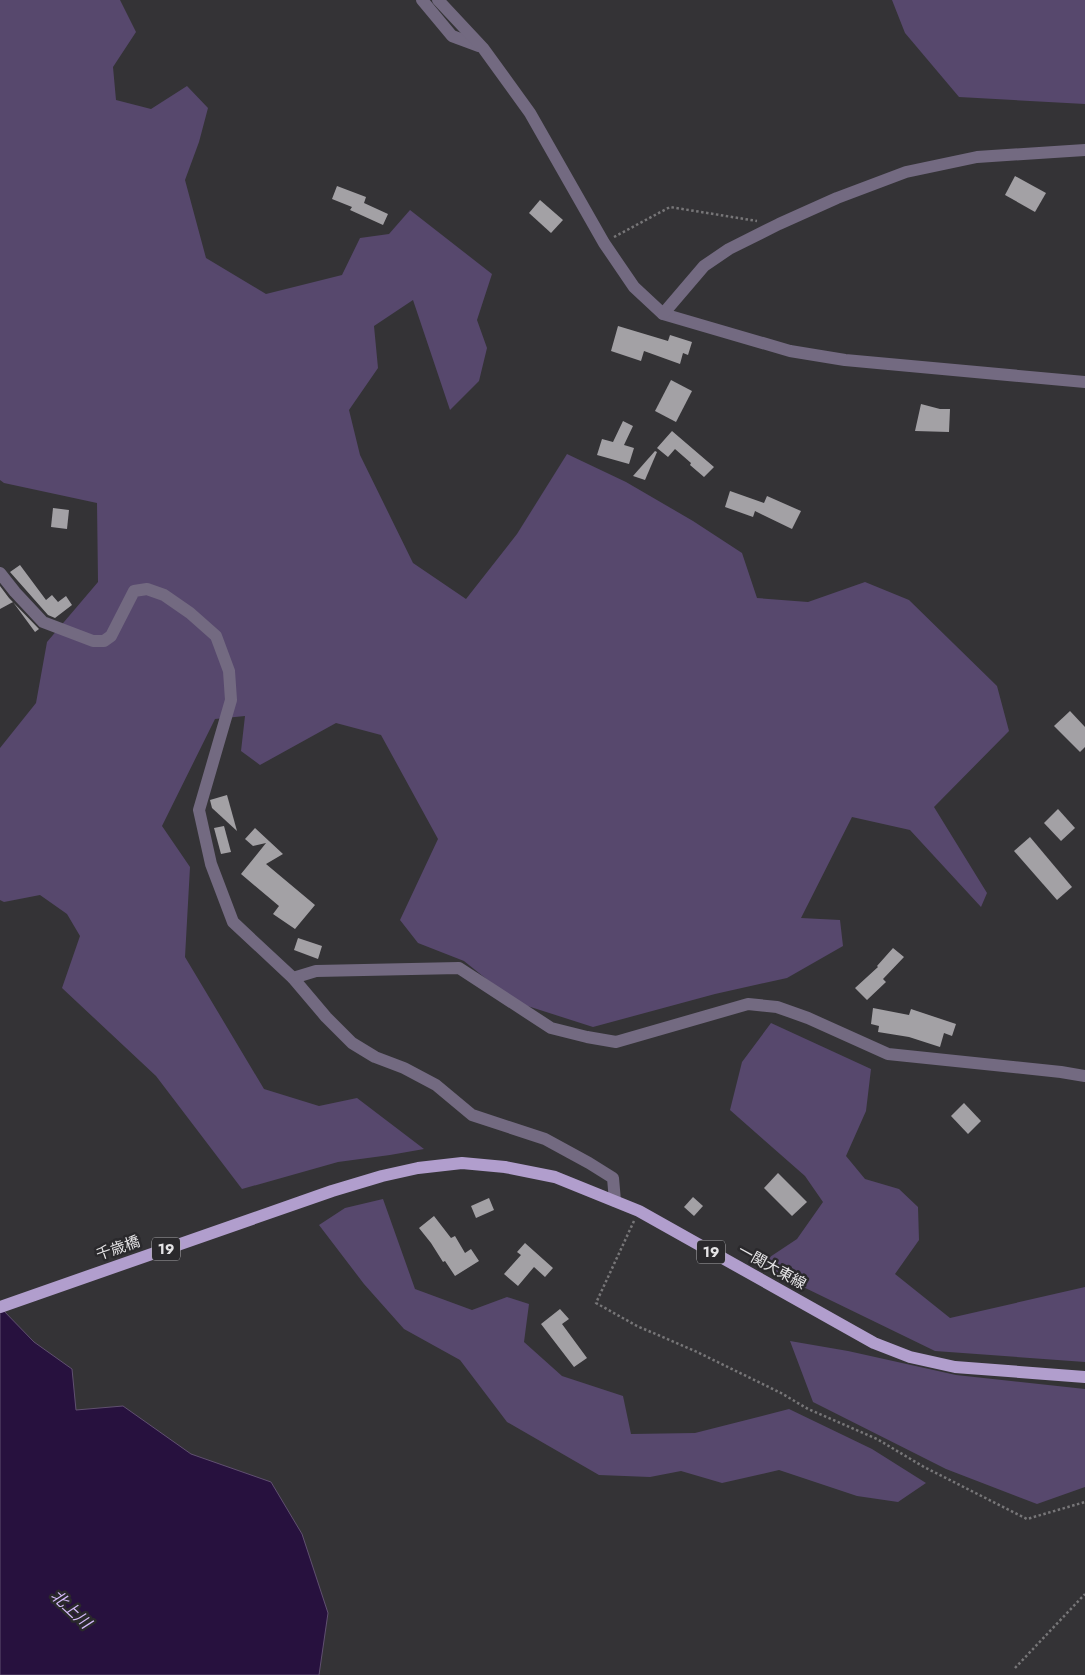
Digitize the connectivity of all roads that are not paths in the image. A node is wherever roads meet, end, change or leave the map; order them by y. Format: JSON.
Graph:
{"nodes":[{"id":1,"x":422,"y":0,"type":"edge"},
{"id":2,"x":438,"y":0,"type":"edge"},
{"id":3,"x":483,"y":48,"type":"junction"},
{"id":4,"x":1085,"y":150,"type":"edge"},
{"id":5,"x":663,"y":314,"type":"junction"},
{"id":6,"x":1085,"y":382,"type":"edge"},
{"id":7,"x":0,"y":573,"type":"edge"},
{"id":8,"x":292,"y":978,"type":"junction"},
{"id":9,"x":1085,"y":1076,"type":"edge"},
{"id":10,"x":332,"y":1191,"type":"joint"},
{"id":11,"x":615,"y":1201,"type":"junction"},
{"id":12,"x":0,"y":1307,"type":"edge"},
{"id":13,"x":1085,"y":1376,"type":"edge"}],
"edges":[{"from":1,"to":3,"type":"street"},
{"from":2,"to":3,"type":"street"},
{"from":3,"to":5,"type":"street"},
{"from":4,"to":5,"type":"street"},
{"from":5,"to":6,"type":"street"},
{"from":7,"to":8,"type":"street"},
{"from":8,"to":9,"type":"street"},
{"from":8,"to":11,"type":"street"},
{"from":10,"to":11,"type":"main road","name":"一関大東線","number":"19"},
{"from":10,"to":12,"type":"main road","name":"千歳橋","number":"19"},
{"from":11,"to":13,"type":"main road","name":"一関大東線","number":"19"}]}
